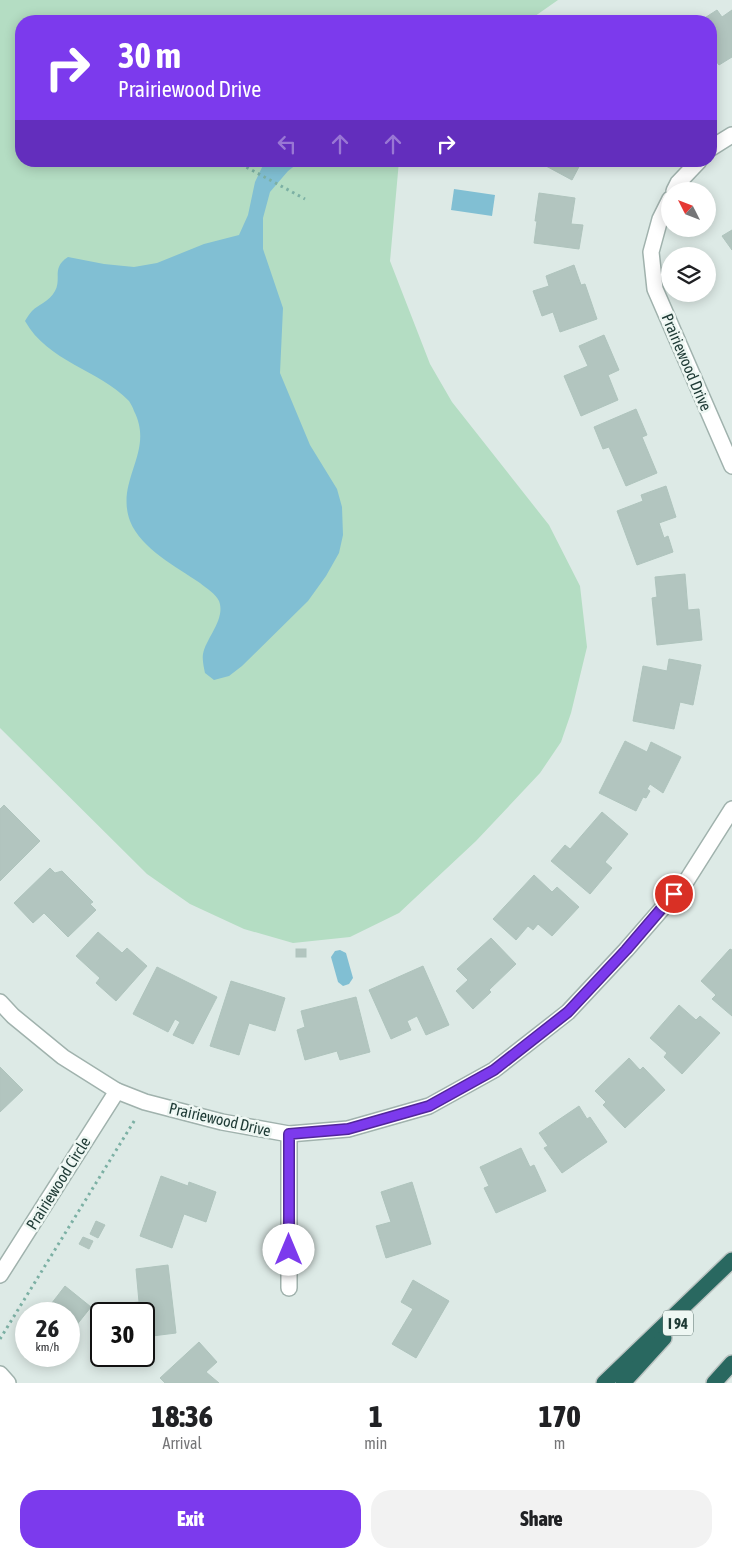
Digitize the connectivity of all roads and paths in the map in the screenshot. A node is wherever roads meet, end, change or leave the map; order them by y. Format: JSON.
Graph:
{"nodes":[{"id":1,"x":732,"y":135,"type":"edge"},
{"id":2,"x":717,"y":144,"type":"edge"},
{"id":3,"x":246,"y":167,"type":"edge"},
{"id":4,"x":693,"y":167,"type":"edge"},
{"id":5,"x":679,"y":182,"type":"edge"},
{"id":6,"x":306,"y":199,"type":"dead end"},
{"id":7,"x":661,"y":217,"type":"edge"},
{"id":8,"x":732,"y":466,"type":"edge"},
{"id":9,"x":732,"y":809,"type":"edge"},
{"id":10,"x":0,"y":1002,"type":"edge"},
{"id":11,"x":117,"y":1092,"type":"junction"},
{"id":12,"x":138,"y":1115,"type":"dead end"},
{"id":13,"x":289,"y":1134,"type":"junction"},
{"id":14,"x":732,"y":1261,"type":"edge"},
{"id":15,"x":0,"y":1274,"type":"edge"},
{"id":16,"x":289,"y":1288,"type":"dead end"},
{"id":17,"x":0,"y":1339,"type":"edge"},
{"id":18,"x":732,"y":1362,"type":"edge"},
{"id":19,"x":0,"y":1374,"type":"edge"},
{"id":20,"x":8,"y":1383,"type":"edge"},
{"id":21,"x":604,"y":1383,"type":"edge"},
{"id":22,"x":623,"y":1383,"type":"edge"},
{"id":23,"x":714,"y":1383,"type":"edge"}],
"edges":[{"from":1,"to":2,"type":"street"},
{"from":3,"to":6,"type":"path"},
{"from":4,"to":5,"type":"street"},
{"from":7,"to":8,"type":"street","name":"Prairiewood Drive"},
{"from":9,"to":13,"type":"street","name":"Prairiewood Drive"},
{"from":10,"to":11,"type":"street","name":"Prairiewood Drive"},
{"from":11,"to":13,"type":"street","name":"Prairiewood Drive"},
{"from":11,"to":15,"type":"street","name":"Prairiewood Circle"},
{"from":12,"to":17,"type":"path"},
{"from":13,"to":16,"type":"street"},
{"from":14,"to":21,"type":"highway"},
{"from":14,"to":22,"type":"highway","number":"I 94"},
{"from":18,"to":23,"type":"highway"},
{"from":19,"to":20,"type":"street"}]}
